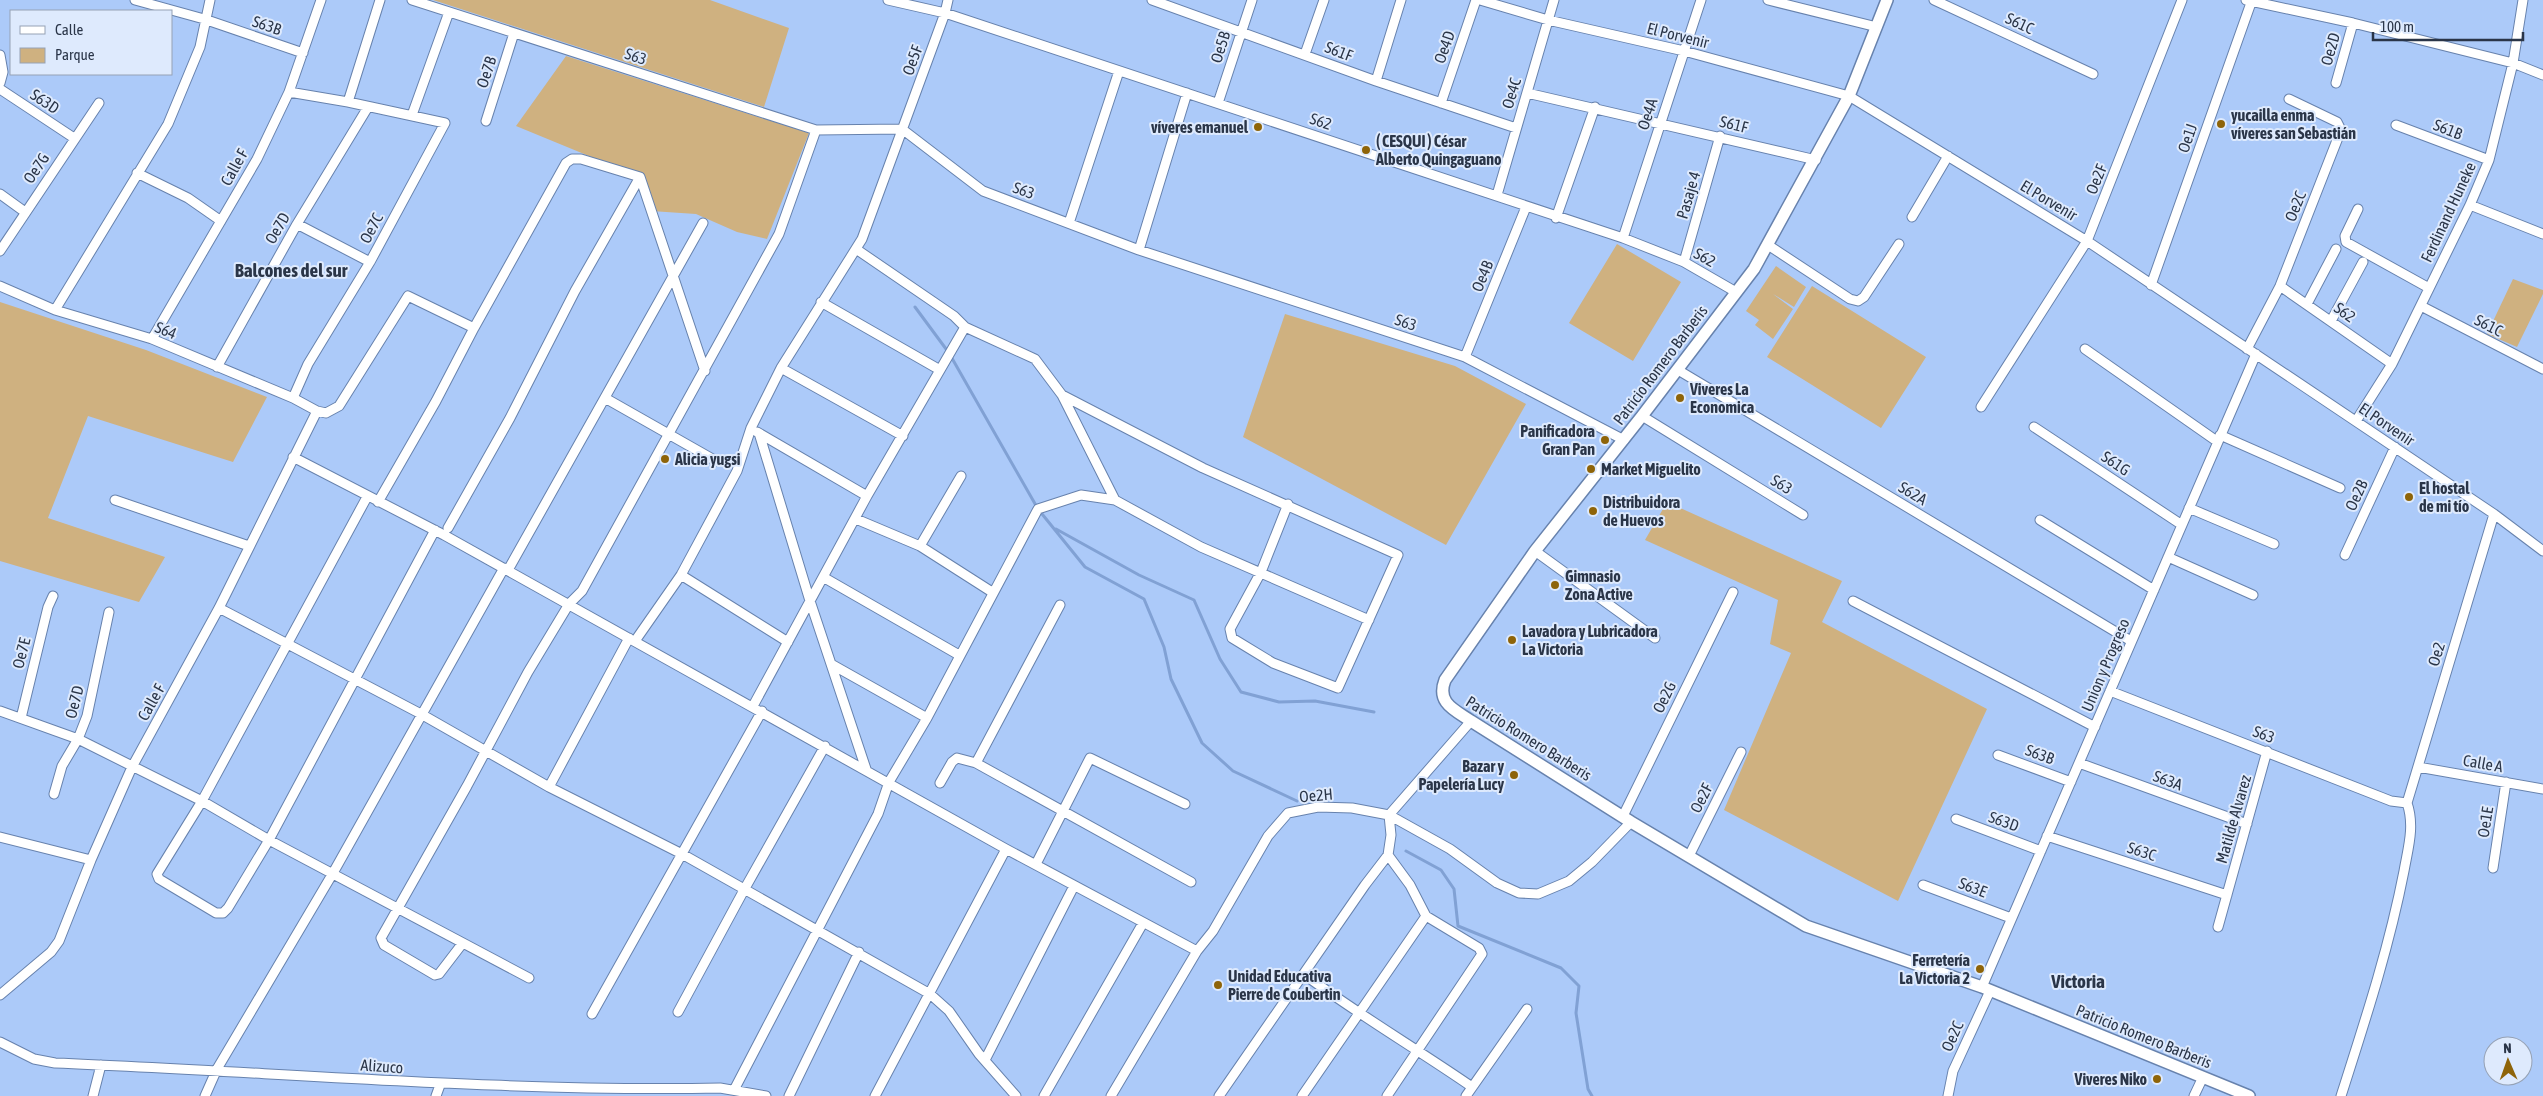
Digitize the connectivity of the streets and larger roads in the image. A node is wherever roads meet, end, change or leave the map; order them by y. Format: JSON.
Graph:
{"nodes":[{"id":1,"x":135,"y":0,"type":"edge"},
{"id":2,"x":210,"y":0,"type":"edge"},
{"id":3,"x":321,"y":0,"type":"edge"},
{"id":4,"x":380,"y":0,"type":"edge"},
{"id":5,"x":412,"y":0,"type":"edge"},
{"id":6,"x":888,"y":0,"type":"edge"},
{"id":7,"x":948,"y":0,"type":"edge"},
{"id":8,"x":1152,"y":0,"type":"edge"},
{"id":9,"x":1252,"y":0,"type":"edge"},
{"id":10,"x":1324,"y":0,"type":"edge"},
{"id":11,"x":1401,"y":0,"type":"edge"},
{"id":12,"x":1478,"y":0,"type":"edge"},
{"id":13,"x":1554,"y":0,"type":"edge"},
{"id":14,"x":1701,"y":0,"type":"edge"},
{"id":15,"x":1768,"y":0,"type":"edge"},
{"id":16,"x":1888,"y":0,"type":"edge"},
{"id":17,"x":1934,"y":0,"type":"edge"},
{"id":18,"x":2182,"y":0,"type":"edge"},
{"id":19,"x":2250,"y":0,"type":"edge"},
{"id":20,"x":2523,"y":0,"type":"edge"},
{"id":21,"x":1173,"y":3,"type":"edge"},
{"id":22,"x":171,"y":10,"type":"edge"},
{"id":23,"x":172,"y":10,"type":"edge"},
{"id":24,"x":449,"y":12,"type":"junction"},
{"id":25,"x":945,"y":13,"type":"junction"},
{"id":26,"x":204,"y":19,"type":"junction"},
{"id":27,"x":1548,"y":20,"type":"junction"},
{"id":28,"x":2353,"y":23,"type":"junction"},
{"id":29,"x":1877,"y":27,"type":"junction"},
{"id":30,"x":1240,"y":30,"type":"junction"},
{"id":31,"x":514,"y":33,"type":"junction"},
{"id":32,"x":1684,"y":51,"type":"junction"},
{"id":33,"x":303,"y":53,"type":"junction"},
{"id":34,"x":0,"y":54,"type":"edge"},
{"id":35,"x":1305,"y":54,"type":"junction"},
{"id":36,"x":2513,"y":63,"type":"junction"},
{"id":37,"x":1119,"y":70,"type":"junction"},
{"id":38,"x":2093,"y":74,"type":"dead end"},
{"id":39,"x":2543,"y":75,"type":"edge"},
{"id":40,"x":1376,"y":81,"type":"junction"},
{"id":41,"x":0,"y":82,"type":"edge"},
{"id":42,"x":2336,"y":83,"type":"dead end"},
{"id":43,"x":0,"y":89,"type":"edge"},
{"id":44,"x":289,"y":92,"type":"junction"},
{"id":45,"x":1187,"y":93,"type":"junction"},
{"id":46,"x":1527,"y":93,"type":"junction"},
{"id":47,"x":1849,"y":96,"type":"junction"},
{"id":48,"x":2289,"y":99,"type":"dead end"},
{"id":49,"x":348,"y":102,"type":"junction"},
{"id":50,"x":99,"y":103,"type":"dead end"},
{"id":51,"x":1218,"y":103,"type":"junction"},
{"id":52,"x":1441,"y":103,"type":"junction"},
{"id":53,"x":368,"y":107,"type":"junction"},
{"id":54,"x":1595,"y":107,"type":"junction"},
{"id":55,"x":412,"y":115,"type":"junction"},
{"id":56,"x":486,"y":121,"type":"dead end"},
{"id":57,"x":1661,"y":122,"type":"junction"},
{"id":58,"x":2396,"y":125,"type":"dead end"},
{"id":59,"x":1516,"y":128,"type":"junction"},
{"id":60,"x":902,"y":129,"type":"junction"},
{"id":61,"x":816,"y":130,"type":"junction"},
{"id":62,"x":1720,"y":136,"type":"junction"},
{"id":63,"x":74,"y":138,"type":"junction"},
{"id":64,"x":1948,"y":156,"type":"junction"},
{"id":65,"x":1816,"y":160,"type":"junction"},
{"id":66,"x":2489,"y":160,"type":"junction"},
{"id":67,"x":137,"y":173,"type":"junction"},
{"id":68,"x":640,"y":177,"type":"junction"},
{"id":69,"x":0,"y":194,"type":"edge"},
{"id":70,"x":1497,"y":196,"type":"junction"},
{"id":71,"x":2470,"y":205,"type":"junction"},
{"id":72,"x":1526,"y":207,"type":"junction"},
{"id":73,"x":2358,"y":210,"type":"dead end"},
{"id":74,"x":25,"y":212,"type":"junction"},
{"id":75,"x":1912,"y":217,"type":"dead end"},
{"id":76,"x":1556,"y":218,"type":"junction"},
{"id":77,"x":221,"y":221,"type":"junction"},
{"id":78,"x":703,"y":223,"type":"dead end"},
{"id":79,"x":1069,"y":223,"type":"junction"},
{"id":80,"x":297,"y":224,"type":"junction"},
{"id":81,"x":2543,"y":234,"type":"edge"},
{"id":82,"x":1623,"y":238,"type":"junction"},
{"id":83,"x":2087,"y":241,"type":"junction"},
{"id":84,"x":1899,"y":244,"type":"dead end"},
{"id":85,"x":1768,"y":245,"type":"junction"},
{"id":86,"x":2336,"y":249,"type":"dead end"},
{"id":87,"x":856,"y":250,"type":"junction"},
{"id":88,"x":1139,"y":250,"type":"junction"},
{"id":89,"x":0,"y":251,"type":"edge"},
{"id":90,"x":370,"y":262,"type":"junction"},
{"id":91,"x":1684,"y":262,"type":"junction"},
{"id":92,"x":2363,"y":262,"type":"dead end"},
{"id":93,"x":673,"y":277,"type":"junction"},
{"id":94,"x":2151,"y":285,"type":"junction"},
{"id":95,"x":0,"y":286,"type":"edge"},
{"id":96,"x":2280,"y":286,"type":"junction"},
{"id":97,"x":2429,"y":288,"type":"junction"},
{"id":98,"x":1736,"y":292,"type":"junction"},
{"id":99,"x":821,"y":302,"type":"junction"},
{"id":100,"x":2307,"y":304,"type":"junction"},
{"id":101,"x":2421,"y":306,"type":"junction"},
{"id":102,"x":55,"y":310,"type":"junction"},
{"id":103,"x":2331,"y":321,"type":"junction"},
{"id":104,"x":965,"y":327,"type":"junction"},
{"id":105,"x":474,"y":328,"type":"junction"},
{"id":106,"x":152,"y":340,"type":"junction"},
{"id":107,"x":2085,"y":348,"type":"dead end"},
{"id":108,"x":2248,"y":349,"type":"junction"},
{"id":109,"x":2256,"y":354,"type":"junction"},
{"id":110,"x":1465,"y":357,"type":"junction"},
{"id":111,"x":2392,"y":364,"type":"junction"},
{"id":112,"x":217,"y":368,"type":"junction"},
{"id":113,"x":781,"y":368,"type":"junction"},
{"id":114,"x":940,"y":370,"type":"junction"},
{"id":115,"x":1678,"y":370,"type":"junction"},
{"id":116,"x":2543,"y":370,"type":"edge"},
{"id":117,"x":705,"y":371,"type":"junction"},
{"id":118,"x":1062,"y":395,"type":"junction"},
{"id":119,"x":293,"y":398,"type":"junction"},
{"id":120,"x":605,"y":398,"type":"junction"},
{"id":121,"x":1981,"y":407,"type":"dead end"},
{"id":122,"x":317,"y":411,"type":"junction"},
{"id":123,"x":1642,"y":416,"type":"junction"},
{"id":124,"x":2356,"y":421,"type":"junction"},
{"id":125,"x":2034,"y":427,"type":"dead end"},
{"id":126,"x":755,"y":431,"type":"junction"},
{"id":127,"x":669,"y":435,"type":"junction"},
{"id":128,"x":903,"y":436,"type":"junction"},
{"id":129,"x":2219,"y":438,"type":"junction"},
{"id":130,"x":1624,"y":440,"type":"junction"},
{"id":131,"x":2395,"y":447,"type":"junction"},
{"id":132,"x":293,"y":457,"type":"junction"},
{"id":133,"x":716,"y":461,"type":"dead end"},
{"id":134,"x":961,"y":476,"type":"dead end"},
{"id":135,"x":2340,"y":488,"type":"dead end"},
{"id":136,"x":867,"y":496,"type":"junction"},
{"id":137,"x":367,"y":497,"type":"junction"},
{"id":138,"x":115,"y":500,"type":"dead end"},
{"id":139,"x":1115,"y":500,"type":"junction"},
{"id":140,"x":378,"y":502,"type":"junction"},
{"id":141,"x":1288,"y":504,"type":"junction"},
{"id":142,"x":2189,"y":508,"type":"junction"},
{"id":143,"x":2494,"y":514,"type":"junction"},
{"id":144,"x":1803,"y":515,"type":"dead end"},
{"id":145,"x":856,"y":518,"type":"junction"},
{"id":146,"x":2040,"y":520,"type":"dead end"},
{"id":147,"x":2182,"y":525,"type":"junction"},
{"id":148,"x":448,"y":528,"type":"dead end"},
{"id":149,"x":435,"y":530,"type":"junction"},
{"id":150,"x":2274,"y":544,"type":"dead end"},
{"id":151,"x":249,"y":546,"type":"junction"},
{"id":152,"x":920,"y":546,"type":"junction"},
{"id":153,"x":1534,"y":551,"type":"junction"},
{"id":154,"x":2543,"y":551,"type":"edge"},
{"id":155,"x":2345,"y":555,"type":"dead end"},
{"id":156,"x":2168,"y":557,"type":"junction"},
{"id":157,"x":506,"y":569,"type":"junction"},
{"id":158,"x":1261,"y":572,"type":"junction"},
{"id":159,"x":680,"y":575,"type":"junction"},
{"id":160,"x":823,"y":578,"type":"junction"},
{"id":161,"x":2154,"y":590,"type":"junction"},
{"id":162,"x":992,"y":592,"type":"junction"},
{"id":163,"x":1732,"y":592,"type":"dead end"},
{"id":164,"x":2253,"y":595,"type":"dead end"},
{"id":165,"x":53,"y":596,"type":"dead end"},
{"id":166,"x":810,"y":601,"type":"junction"},
{"id":167,"x":1853,"y":601,"type":"dead end"},
{"id":168,"x":569,"y":604,"type":"junction"},
{"id":169,"x":1060,"y":605,"type":"dead end"},
{"id":170,"x":219,"y":608,"type":"junction"},
{"id":171,"x":109,"y":612,"type":"dead end"},
{"id":172,"x":1369,"y":620,"type":"junction"},
{"id":173,"x":1655,"y":638,"type":"dead end"},
{"id":174,"x":632,"y":640,"type":"junction"},
{"id":175,"x":2131,"y":641,"type":"junction"},
{"id":176,"x":788,"y":642,"type":"junction"},
{"id":177,"x":288,"y":643,"type":"junction"},
{"id":178,"x":959,"y":655,"type":"junction"},
{"id":179,"x":831,"y":664,"type":"junction"},
{"id":180,"x":354,"y":679,"type":"junction"},
{"id":181,"x":2110,"y":690,"type":"junction"},
{"id":182,"x":753,"y":706,"type":"junction"},
{"id":183,"x":762,"y":711,"type":"junction"},
{"id":184,"x":1,"y":713,"type":"edge"},
{"id":185,"x":420,"y":714,"type":"junction"},
{"id":186,"x":21,"y":718,"type":"junction"},
{"id":187,"x":927,"y":718,"type":"junction"},
{"id":188,"x":1472,"y":722,"type":"junction"},
{"id":189,"x":2095,"y":726,"type":"junction"},
{"id":190,"x":78,"y":739,"type":"junction"},
{"id":191,"x":825,"y":746,"type":"junction"},
{"id":192,"x":486,"y":750,"type":"junction"},
{"id":193,"x":2267,"y":751,"type":"junction"},
{"id":194,"x":1741,"y":752,"type":"dead end"},
{"id":195,"x":1998,"y":755,"type":"dead end"},
{"id":196,"x":2079,"y":763,"type":"junction"},
{"id":197,"x":976,"y":764,"type":"junction"},
{"id":198,"x":132,"y":767,"type":"junction"},
{"id":199,"x":2418,"y":767,"type":"junction"},
{"id":200,"x":866,"y":769,"type":"junction"},
{"id":201,"x":889,"y":782,"type":"junction"},
{"id":202,"x":2071,"y":782,"type":"junction"},
{"id":203,"x":2506,"y":782,"type":"junction"},
{"id":204,"x":940,"y":783,"type":"dead end"},
{"id":205,"x":549,"y":787,"type":"junction"},
{"id":206,"x":2543,"y":788,"type":"edge"},
{"id":207,"x":54,"y":794,"type":"dead end"},
{"id":208,"x":202,"y":801,"type":"junction"},
{"id":209,"x":2407,"y":803,"type":"junction"},
{"id":210,"x":1185,"y":804,"type":"dead end"},
{"id":211,"x":1062,"y":811,"type":"junction"},
{"id":212,"x":1389,"y":815,"type":"junction"},
{"id":213,"x":1627,"y":819,"type":"junction"},
{"id":214,"x":1956,"y":819,"type":"dead end"},
{"id":215,"x":2247,"y":824,"type":"junction"},
{"id":216,"x":2047,"y":836,"type":"junction"},
{"id":217,"x":0,"y":837,"type":"edge"},
{"id":218,"x":269,"y":840,"type":"junction"},
{"id":219,"x":1006,"y":849,"type":"junction"},
{"id":220,"x":2041,"y":851,"type":"junction"},
{"id":221,"x":682,"y":854,"type":"junction"},
{"id":222,"x":1388,"y":855,"type":"junction"},
{"id":223,"x":1689,"y":856,"type":"junction"},
{"id":224,"x":91,"y":860,"type":"junction"},
{"id":225,"x":1036,"y":864,"type":"junction"},
{"id":226,"x":2493,"y":868,"type":"dead end"},
{"id":227,"x":333,"y":873,"type":"junction"},
{"id":228,"x":1191,"y":882,"type":"dead end"},
{"id":229,"x":1923,"y":885,"type":"dead end"},
{"id":230,"x":1074,"y":886,"type":"junction"},
{"id":231,"x":744,"y":890,"type":"junction"},
{"id":232,"x":2227,"y":895,"type":"junction"},
{"id":233,"x":397,"y":907,"type":"junction"},
{"id":234,"x":1426,"y":916,"type":"junction"},
{"id":235,"x":2012,"y":918,"type":"junction"},
{"id":236,"x":1142,"y":923,"type":"junction"},
{"id":237,"x":2218,"y":927,"type":"dead end"},
{"id":238,"x":816,"y":931,"type":"junction"},
{"id":239,"x":462,"y":944,"type":"junction"},
{"id":240,"x":1197,"y":951,"type":"junction"},
{"id":241,"x":859,"y":952,"type":"junction"},
{"id":242,"x":1305,"y":975,"type":"junction"},
{"id":243,"x":528,"y":978,"type":"dead end"},
{"id":244,"x":1986,"y":989,"type":"junction"},
{"id":245,"x":930,"y":994,"type":"junction"},
{"id":246,"x":0,"y":995,"type":"edge"},
{"id":247,"x":1527,"y":1009,"type":"dead end"},
{"id":248,"x":678,"y":1012,"type":"dead end"},
{"id":249,"x":592,"y":1014,"type":"dead end"},
{"id":250,"x":1360,"y":1015,"type":"junction"},
{"id":251,"x":0,"y":1042,"type":"edge"},
{"id":252,"x":1418,"y":1050,"type":"junction"},
{"id":253,"x":984,"y":1060,"type":"junction"},
{"id":254,"x":101,"y":1065,"type":"junction"},
{"id":255,"x":217,"y":1069,"type":"junction"},
{"id":256,"x":2203,"y":1077,"type":"junction"},
{"id":257,"x":440,"y":1085,"type":"junction"},
{"id":258,"x":1472,"y":1087,"type":"junction"},
{"id":259,"x":734,"y":1090,"type":"junction"},
{"id":260,"x":672,"y":1092,"type":"edge"},
{"id":261,"x":93,"y":1096,"type":"edge"},
{"id":262,"x":205,"y":1096,"type":"edge"},
{"id":263,"x":436,"y":1096,"type":"edge"},
{"id":264,"x":766,"y":1096,"type":"edge"},
{"id":265,"x":789,"y":1096,"type":"edge"},
{"id":266,"x":875,"y":1096,"type":"edge"},
{"id":267,"x":1016,"y":1096,"type":"edge"},
{"id":268,"x":1044,"y":1096,"type":"edge"},
{"id":269,"x":1112,"y":1096,"type":"edge"},
{"id":270,"x":1221,"y":1096,"type":"edge"},
{"id":271,"x":1302,"y":1096,"type":"edge"},
{"id":272,"x":1387,"y":1096,"type":"edge"},
{"id":273,"x":1466,"y":1096,"type":"edge"},
{"id":274,"x":1948,"y":1096,"type":"edge"},
{"id":275,"x":2194,"y":1096,"type":"edge"},
{"id":276,"x":2249,"y":1096,"type":"edge"},
{"id":277,"x":2341,"y":1096,"type":"edge"}],
"edges":[{"from":1,"to":22,"type":"street","name":"S63B"},
{"from":2,"to":26,"type":"street"},
{"from":3,"to":33,"type":"street","name":"Calle F"},
{"from":4,"to":49,"type":"street"},
{"from":5,"to":24,"type":"street","name":"S63"},
{"from":6,"to":25,"type":"street","name":"S62"},
{"from":7,"to":25,"type":"street","name":"Oe5F"},
{"from":8,"to":21,"type":"street","name":"S61F"},
{"from":9,"to":30,"type":"street","name":"Oe5B"},
{"from":10,"to":35,"type":"street"},
{"from":11,"to":40,"type":"street"},
{"from":12,"to":27,"type":"street","name":"El Porvenir"},
{"from":12,"to":52,"type":"street","name":"Oe4D"},
{"from":13,"to":27,"type":"street","name":"Oe4C"},
{"from":14,"to":32,"type":"street","name":"Oe4A"},
{"from":15,"to":29,"type":"street"},
{"from":16,"to":29,"type":"street","name":"Patricio Romero Barberis"},
{"from":17,"to":38,"type":"street","name":"S61C"},
{"from":18,"to":83,"type":"street","name":"Oe2F"},
{"from":19,"to":28,"type":"street"},
{"from":19,"to":94,"type":"street","name":"Oe1J"},
{"from":20,"to":36,"type":"street","name":"Ferdinand Huneke"},
{"from":21,"to":30,"type":"street","name":"S61F"},
{"from":23,"to":26,"type":"street","name":"S63B"},
{"from":24,"to":31,"type":"street","name":"S63"},
{"from":24,"to":55,"type":"street"},
{"from":25,"to":37,"type":"street","name":"S62"},
{"from":25,"to":60,"type":"street","name":"Oe5F"},
{"from":26,"to":33,"type":"street","name":"S63B"},
{"from":26,"to":67,"type":"street"},
{"from":27,"to":32,"type":"street","name":"El Porvenir"},
{"from":27,"to":46,"type":"street","name":"Oe4C"},
{"from":28,"to":36,"type":"street"},
{"from":28,"to":42,"type":"street","name":"Oe2D"},
{"from":29,"to":47,"type":"street","name":"Patricio Romero Barberis"},
{"from":30,"to":35,"type":"street","name":"S61F"},
{"from":30,"to":51,"type":"street","name":"Oe5B"},
{"from":31,"to":56,"type":"street","name":"Oe7B"},
{"from":31,"to":61,"type":"street","name":"S63"},
{"from":32,"to":47,"type":"street","name":"El Porvenir"},
{"from":32,"to":57,"type":"street","name":"Oe4A"},
{"from":33,"to":44,"type":"street","name":"Calle F"},
{"from":34,"to":41,"type":"street"},
{"from":35,"to":40,"type":"street","name":"S61F"},
{"from":36,"to":39,"type":"street"},
{"from":36,"to":66,"type":"street","name":"Ferdinand Huneke"},
{"from":37,"to":45,"type":"street","name":"S62"},
{"from":37,"to":79,"type":"street"},
{"from":40,"to":52,"type":"street","name":"S61F"},
{"from":43,"to":63,"type":"street","name":"S63D"},
{"from":44,"to":49,"type":"street"},
{"from":44,"to":77,"type":"street","name":"Calle F"},
{"from":45,"to":51,"type":"street","name":"S62"},
{"from":45,"to":88,"type":"street"},
{"from":46,"to":54,"type":"street","name":"S61F"},
{"from":46,"to":59,"type":"street","name":"Oe4C"},
{"from":47,"to":64,"type":"street","name":"El Porvenir"},
{"from":47,"to":65,"type":"street","name":"Patricio Romero Barberis"},
{"from":48,"to":96,"type":"street","name":"Oe2C"},
{"from":49,"to":53,"type":"street"},
{"from":50,"to":63,"type":"street","name":"Oe7G"},
{"from":51,"to":70,"type":"street","name":"S62"},
{"from":52,"to":59,"type":"street","name":"S61F"},
{"from":53,"to":55,"type":"street"},
{"from":53,"to":80,"type":"street","name":"Oe7D"},
{"from":54,"to":57,"type":"street","name":"S61F"},
{"from":54,"to":76,"type":"street"},
{"from":55,"to":90,"type":"street","name":"Oe7C"},
{"from":57,"to":62,"type":"street","name":"S61F"},
{"from":57,"to":82,"type":"street","name":"Oe4A"},
{"from":58,"to":66,"type":"street","name":"S61B"},
{"from":59,"to":70,"type":"street","name":"Oe4C"},
{"from":60,"to":61,"type":"street","name":"S63"},
{"from":60,"to":79,"type":"street","name":"S63"},
{"from":60,"to":87,"type":"street","name":"Oe5F"},
{"from":61,"to":117,"type":"street"},
{"from":62,"to":65,"type":"street","name":"S61F"},
{"from":62,"to":91,"type":"street","name":"Pasaje 4"},
{"from":63,"to":74,"type":"street","name":"Oe7G"},
{"from":64,"to":75,"type":"street"},
{"from":64,"to":83,"type":"street","name":"El Porvenir"},
{"from":65,"to":85,"type":"street","name":"Patricio Romero Barberis"},
{"from":66,"to":71,"type":"street","name":"Ferdinand Huneke"},
{"from":67,"to":77,"type":"street"},
{"from":67,"to":102,"type":"street"},
{"from":68,"to":93,"type":"street"},
{"from":68,"to":105,"type":"street"},
{"from":68,"to":148,"type":"street"},
{"from":69,"to":74,"type":"street"},
{"from":70,"to":72,"type":"street","name":"S62"},
{"from":71,"to":81,"type":"street"},
{"from":71,"to":97,"type":"street","name":"Ferdinand Huneke"},
{"from":72,"to":76,"type":"street","name":"S62"},
{"from":72,"to":110,"type":"street","name":"Oe4B"},
{"from":73,"to":97,"type":"street"},
{"from":74,"to":89,"type":"street","name":"Oe7G"},
{"from":76,"to":82,"type":"street","name":"S62"},
{"from":77,"to":106,"type":"street","name":"Calle F"},
{"from":78,"to":93,"type":"street"},
{"from":79,"to":88,"type":"street","name":"S63"},
{"from":80,"to":90,"type":"street"},
{"from":80,"to":112,"type":"street","name":"Oe7D"},
{"from":82,"to":91,"type":"street","name":"S62"},
{"from":83,"to":94,"type":"street","name":"El Porvenir"},
{"from":83,"to":121,"type":"street","name":"Oe2F"},
{"from":84,"to":85,"type":"street"},
{"from":85,"to":98,"type":"street","name":"Patricio Romero Barberis"},
{"from":86,"to":100,"type":"street"},
{"from":87,"to":99,"type":"street","name":"Oe5F"},
{"from":87,"to":104,"type":"street"},
{"from":88,"to":110,"type":"street","name":"S63"},
{"from":90,"to":119,"type":"street","name":"Oe7C"},
{"from":91,"to":98,"type":"street","name":"S62"},
{"from":92,"to":103,"type":"street"},
{"from":93,"to":117,"type":"street"},
{"from":93,"to":120,"type":"street"},
{"from":94,"to":108,"type":"street","name":"El Porvenir"},
{"from":95,"to":102,"type":"street","name":"S64"},
{"from":96,"to":100,"type":"street","name":"S62"},
{"from":96,"to":108,"type":"street","name":"Oe2C"},
{"from":97,"to":101,"type":"street","name":"Ferdinand Huneke"},
{"from":98,"to":115,"type":"street","name":"Patricio Romero Barberis"},
{"from":99,"to":113,"type":"street","name":"Oe5F"},
{"from":99,"to":114,"type":"street"},
{"from":100,"to":103,"type":"street","name":"S62"},
{"from":101,"to":111,"type":"street","name":"Ferdinand Huneke"},
{"from":101,"to":116,"type":"street","name":"S61C"},
{"from":102,"to":106,"type":"street","name":"S64"},
{"from":103,"to":111,"type":"street","name":"S62"},
{"from":104,"to":114,"type":"street"},
{"from":104,"to":118,"type":"street"},
{"from":105,"to":122,"type":"street"},
{"from":105,"to":140,"type":"street"},
{"from":106,"to":112,"type":"street","name":"S64"},
{"from":107,"to":129,"type":"street"},
{"from":108,"to":109,"type":"street","name":"El Porvenir"},
{"from":109,"to":124,"type":"street","name":"El Porvenir"},
{"from":109,"to":129,"type":"street","name":"Union y Progreso"},
{"from":110,"to":130,"type":"street","name":"S63"},
{"from":111,"to":124,"type":"street","name":"Ferdinand Huneke"},
{"from":112,"to":119,"type":"street","name":"S64"},
{"from":113,"to":126,"type":"street","name":"Oe5F"},
{"from":113,"to":128,"type":"street"},
{"from":114,"to":128,"type":"street"},
{"from":115,"to":123,"type":"street","name":"Patricio Romero Barberis"},
{"from":115,"to":175,"type":"street","name":"S62A"},
{"from":117,"to":127,"type":"street"},
{"from":118,"to":139,"type":"street"},
{"from":118,"to":141,"type":"street"},
{"from":119,"to":122,"type":"street","name":"S64"},
{"from":120,"to":127,"type":"street"},
{"from":120,"to":157,"type":"street"},
{"from":122,"to":132,"type":"street","name":"Calle F"},
{"from":123,"to":130,"type":"street","name":"Patricio Romero Barberis"},
{"from":123,"to":144,"type":"street","name":"S63"},
{"from":124,"to":131,"type":"street","name":"El Porvenir"},
{"from":125,"to":147,"type":"street","name":"S61G"},
{"from":126,"to":136,"type":"street"},
{"from":126,"to":159,"type":"street","name":"Oe5F"},
{"from":126,"to":166,"type":"street"},
{"from":127,"to":133,"type":"street"},
{"from":127,"to":168,"type":"street"},
{"from":128,"to":136,"type":"street"},
{"from":129,"to":135,"type":"street"},
{"from":129,"to":142,"type":"street","name":"Union y Progreso"},
{"from":130,"to":153,"type":"street","name":"Patricio Romero Barberis"},
{"from":131,"to":143,"type":"street","name":"El Porvenir"},
{"from":131,"to":155,"type":"street","name":"Oe2B"},
{"from":132,"to":137,"type":"street"},
{"from":132,"to":151,"type":"street","name":"Calle F"},
{"from":134,"to":152,"type":"street"},
{"from":136,"to":145,"type":"street"},
{"from":137,"to":140,"type":"street"},
{"from":137,"to":177,"type":"street"},
{"from":138,"to":151,"type":"street"},
{"from":139,"to":158,"type":"street"},
{"from":139,"to":162,"type":"street"},
{"from":140,"to":149,"type":"street"},
{"from":141,"to":158,"type":"street"},
{"from":141,"to":172,"type":"street"},
{"from":142,"to":147,"type":"street","name":"Union y Progreso"},
{"from":142,"to":150,"type":"street"},
{"from":143,"to":154,"type":"street","name":"El Porvenir"},
{"from":143,"to":199,"type":"street","name":"Oe2"},
{"from":145,"to":152,"type":"street"},
{"from":145,"to":160,"type":"street"},
{"from":146,"to":161,"type":"street"},
{"from":147,"to":156,"type":"street","name":"Union y Progreso"},
{"from":149,"to":157,"type":"street"},
{"from":149,"to":180,"type":"street"},
{"from":151,"to":170,"type":"street","name":"Calle F"},
{"from":152,"to":162,"type":"street"},
{"from":153,"to":173,"type":"street"},
{"from":153,"to":188,"type":"street","name":"Patricio Romero Barberis"},
{"from":156,"to":161,"type":"street","name":"Union y Progreso"},
{"from":156,"to":164,"type":"street"},
{"from":157,"to":168,"type":"street"},
{"from":157,"to":185,"type":"street"},
{"from":158,"to":172,"type":"street"},
{"from":158,"to":172,"type":"street"},
{"from":159,"to":174,"type":"street","name":"Oe5F"},
{"from":159,"to":176,"type":"street"},
{"from":160,"to":166,"type":"street"},
{"from":160,"to":178,"type":"street"},
{"from":161,"to":175,"type":"street","name":"Union y Progreso"},
{"from":162,"to":178,"type":"street"},
{"from":163,"to":213,"type":"street","name":"Oe2G"},
{"from":165,"to":186,"type":"street","name":"Oe7E"},
{"from":166,"to":176,"type":"street"},
{"from":166,"to":179,"type":"street"},
{"from":167,"to":189,"type":"street"},
{"from":168,"to":174,"type":"street"},
{"from":168,"to":192,"type":"street"},
{"from":169,"to":197,"type":"street"},
{"from":170,"to":177,"type":"street"},
{"from":170,"to":198,"type":"street","name":"Calle F"},
{"from":171,"to":190,"type":"street","name":"Oe7D"},
{"from":174,"to":182,"type":"street"},
{"from":174,"to":205,"type":"street","name":"Oe5F"},
{"from":175,"to":181,"type":"street","name":"Union y Progreso"},
{"from":176,"to":182,"type":"street"},
{"from":177,"to":180,"type":"street"},
{"from":177,"to":208,"type":"street"},
{"from":178,"to":187,"type":"street"},
{"from":179,"to":187,"type":"street"},
{"from":179,"to":200,"type":"street"},
{"from":180,"to":185,"type":"street"},
{"from":180,"to":218,"type":"street"},
{"from":181,"to":189,"type":"street","name":"Union y Progreso"},
{"from":181,"to":193,"type":"street","name":"S63"},
{"from":182,"to":183,"type":"street"},
{"from":183,"to":191,"type":"street"},
{"from":183,"to":221,"type":"street"},
{"from":184,"to":186,"type":"street"},
{"from":185,"to":192,"type":"street"},
{"from":185,"to":227,"type":"street"},
{"from":186,"to":190,"type":"street"},
{"from":187,"to":201,"type":"street"},
{"from":188,"to":212,"type":"street"},
{"from":188,"to":213,"type":"street","name":"Patricio Romero Barberis"},
{"from":189,"to":196,"type":"street","name":"Union y Progreso"},
{"from":190,"to":198,"type":"street"},
{"from":190,"to":207,"type":"street","name":"Oe7D"},
{"from":191,"to":200,"type":"street"},
{"from":191,"to":231,"type":"street"},
{"from":192,"to":205,"type":"street"},
{"from":192,"to":233,"type":"street"},
{"from":193,"to":209,"type":"street","name":"S63"},
{"from":193,"to":215,"type":"street","name":"Matilde Alvarez"},
{"from":194,"to":223,"type":"street","name":"Oe2F"},
{"from":195,"to":202,"type":"street","name":"S63B"},
{"from":196,"to":202,"type":"street","name":"Union y Progreso"},
{"from":196,"to":215,"type":"street","name":"S63A"},
{"from":197,"to":204,"type":"street"},
{"from":197,"to":211,"type":"street"},
{"from":198,"to":208,"type":"street"},
{"from":198,"to":224,"type":"street","name":"Calle F"},
{"from":199,"to":203,"type":"street","name":"Calle A"},
{"from":199,"to":209,"type":"street","name":"Oe2"},
{"from":200,"to":201,"type":"street"},
{"from":201,"to":219,"type":"street"},
{"from":201,"to":238,"type":"street"},
{"from":202,"to":216,"type":"street","name":"Union y Progreso"},
{"from":203,"to":206,"type":"street","name":"Calle A"},
{"from":203,"to":226,"type":"street","name":"Oe1E"},
{"from":205,"to":221,"type":"street"},
{"from":208,"to":218,"type":"street"},
{"from":208,"to":218,"type":"street"},
{"from":209,"to":277,"type":"street"},
{"from":210,"to":211,"type":"street"},
{"from":211,"to":225,"type":"street"},
{"from":211,"to":228,"type":"street"},
{"from":212,"to":213,"type":"street","name":"Oe2H"},
{"from":212,"to":222,"type":"street"},
{"from":212,"to":240,"type":"street","name":"Oe2H"},
{"from":213,"to":223,"type":"street","name":"Patricio Romero Barberis"},
{"from":214,"to":220,"type":"street","name":"S63D"},
{"from":215,"to":232,"type":"street","name":"Matilde Alvarez"},
{"from":216,"to":220,"type":"street","name":"Union y Progreso"},
{"from":216,"to":232,"type":"street","name":"S63C"},
{"from":217,"to":224,"type":"street"},
{"from":218,"to":227,"type":"street"},
{"from":219,"to":225,"type":"street"},
{"from":219,"to":245,"type":"street"},
{"from":220,"to":235,"type":"street","name":"Union y Progreso"},
{"from":221,"to":231,"type":"street"},
{"from":221,"to":249,"type":"street"},
{"from":222,"to":234,"type":"street"},
{"from":222,"to":242,"type":"street"},
{"from":223,"to":244,"type":"street","name":"Patricio Romero Barberis"},
{"from":224,"to":246,"type":"street","name":"Calle F"},
{"from":225,"to":230,"type":"street"},
{"from":227,"to":233,"type":"street"},
{"from":227,"to":255,"type":"street"},
{"from":229,"to":235,"type":"street","name":"S63E"},
{"from":230,"to":236,"type":"street"},
{"from":230,"to":253,"type":"street"},
{"from":231,"to":238,"type":"street"},
{"from":231,"to":248,"type":"street"},
{"from":232,"to":237,"type":"street","name":"Matilde Alvarez"},
{"from":233,"to":239,"type":"street"},
{"from":233,"to":239,"type":"street"},
{"from":234,"to":250,"type":"street"},
{"from":234,"to":252,"type":"street"},
{"from":235,"to":244,"type":"street","name":"Union y Progreso"},
{"from":236,"to":240,"type":"street"},
{"from":236,"to":268,"type":"street"},
{"from":238,"to":241,"type":"street"},
{"from":238,"to":259,"type":"street"},
{"from":239,"to":243,"type":"street"},
{"from":240,"to":269,"type":"street","name":"Oe2H"},
{"from":241,"to":245,"type":"street"},
{"from":241,"to":265,"type":"street"},
{"from":242,"to":250,"type":"street"},
{"from":242,"to":270,"type":"street"},
{"from":244,"to":256,"type":"street","name":"Patricio Romero Barberis"},
{"from":244,"to":274,"type":"street","name":"Oe2C"},
{"from":245,"to":253,"type":"street"},
{"from":245,"to":266,"type":"street"},
{"from":247,"to":258,"type":"street"},
{"from":250,"to":252,"type":"street"},
{"from":250,"to":271,"type":"street"},
{"from":251,"to":254,"type":"street","name":"Alizuco"},
{"from":252,"to":258,"type":"street"},
{"from":252,"to":272,"type":"street"},
{"from":253,"to":267,"type":"street"},
{"from":254,"to":255,"type":"street","name":"Alizuco"},
{"from":254,"to":261,"type":"street"},
{"from":255,"to":257,"type":"street","name":"Alizuco"},
{"from":255,"to":262,"type":"street"},
{"from":256,"to":275,"type":"street"},
{"from":256,"to":276,"type":"street","name":"Patricio Romero Barberis"},
{"from":257,"to":260,"type":"street","name":"Alizuco"},
{"from":257,"to":263,"type":"street"},
{"from":258,"to":273,"type":"street"},
{"from":259,"to":260,"type":"street","name":"Alizuco"},
{"from":259,"to":264,"type":"street","name":"Alizuco"}]}
